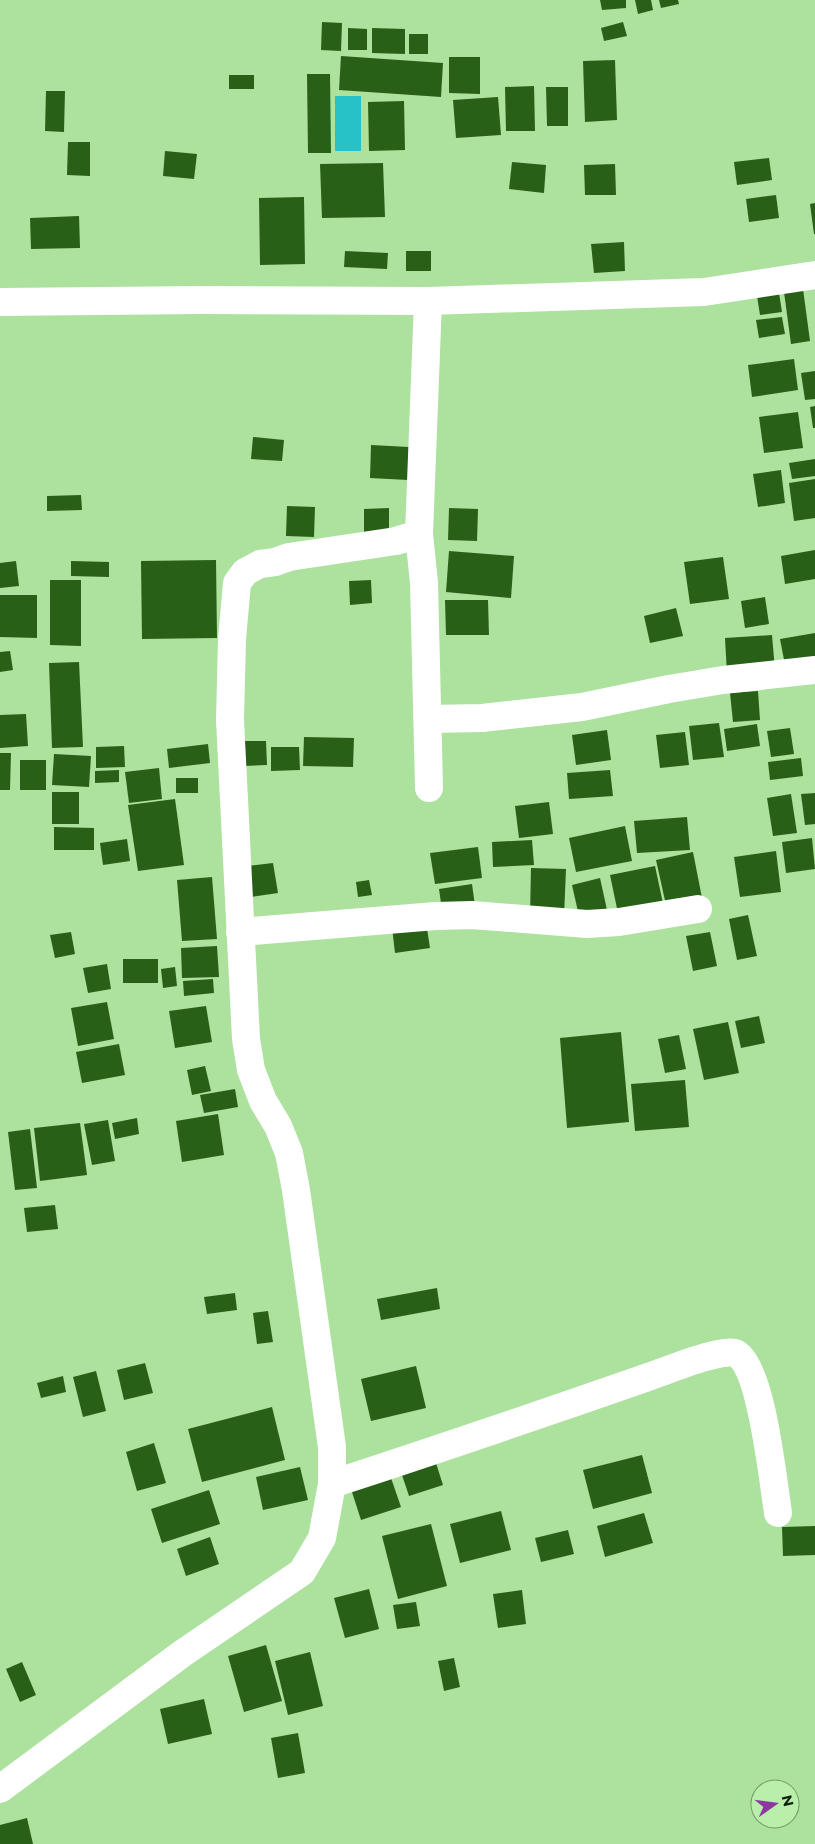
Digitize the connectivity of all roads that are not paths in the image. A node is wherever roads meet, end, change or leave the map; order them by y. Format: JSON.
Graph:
{"nodes":[{"id":1,"x":815,"y":275,"type":"edge"},
{"id":2,"x":428,"y":301,"type":"junction"},
{"id":3,"x":0,"y":302,"type":"edge"},
{"id":4,"x":419,"y":534,"type":"junction"},
{"id":5,"x":815,"y":670,"type":"edge"},
{"id":6,"x":428,"y":719,"type":"junction"},
{"id":7,"x":429,"y":788,"type":"dead end"},
{"id":8,"x":698,"y":910,"type":"dead end"},
{"id":9,"x":240,"y":932,"type":"junction"},
{"id":10,"x":332,"y":1484,"type":"junction"},
{"id":11,"x":778,"y":1513,"type":"dead end"},
{"id":12,"x":0,"y":1789,"type":"edge"}],
"edges":[{"from":1,"to":2,"type":"street"},
{"from":2,"to":3,"type":"street"},
{"from":2,"to":4,"type":"street"},
{"from":4,"to":6,"type":"street"},
{"from":4,"to":9,"type":"street"},
{"from":5,"to":6,"type":"street"},
{"from":6,"to":7,"type":"street"},
{"from":8,"to":9,"type":"street"},
{"from":9,"to":10,"type":"street"},
{"from":10,"to":11,"type":"street"},
{"from":10,"to":12,"type":"street"}]}
